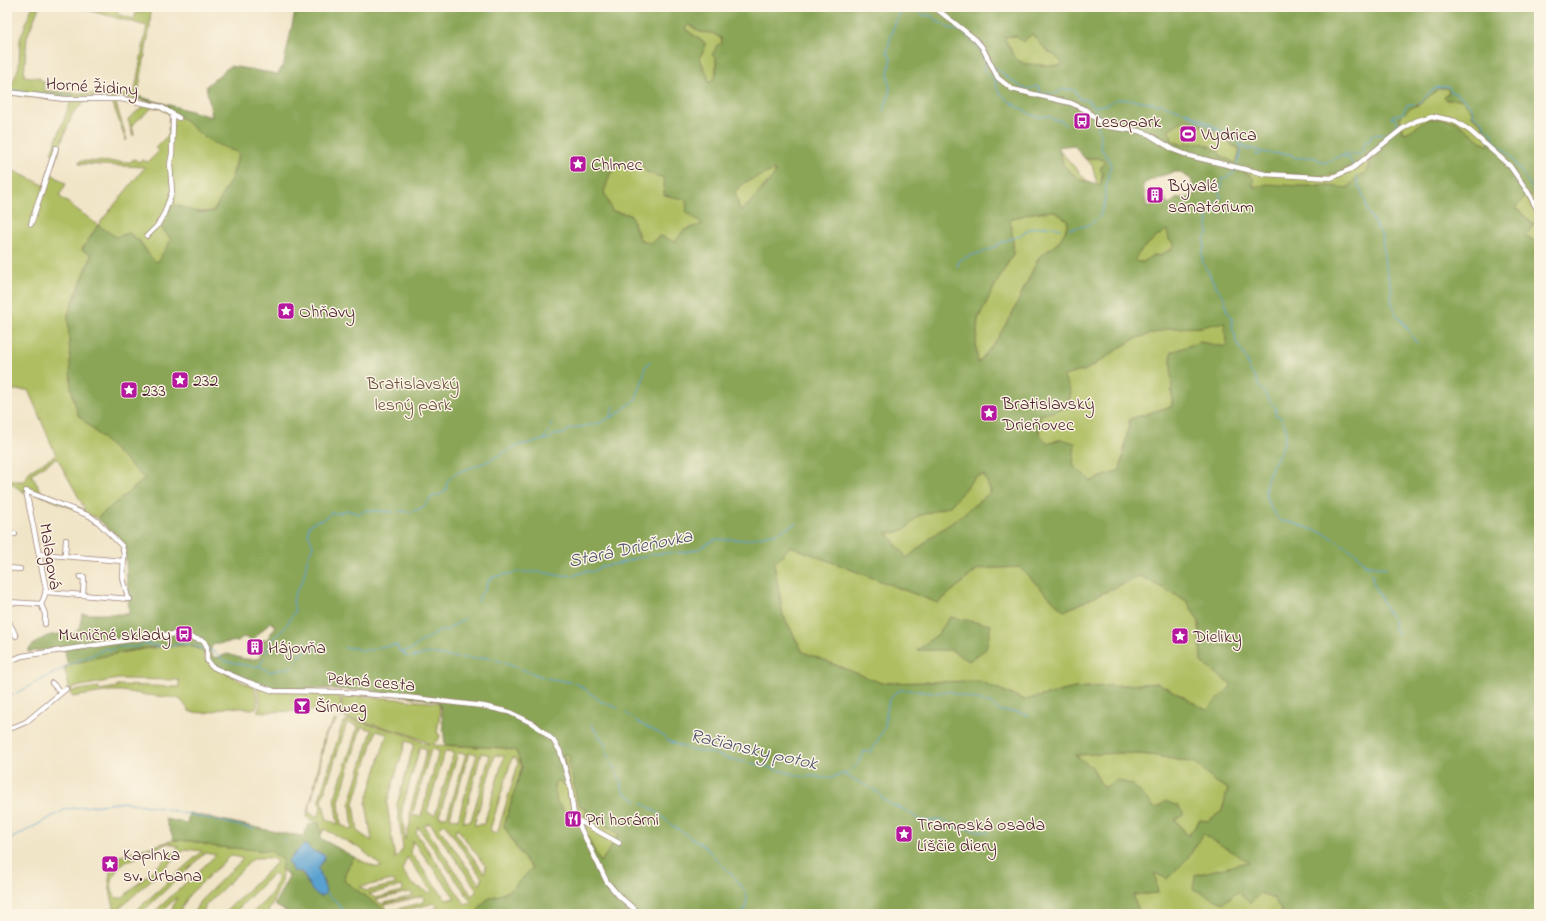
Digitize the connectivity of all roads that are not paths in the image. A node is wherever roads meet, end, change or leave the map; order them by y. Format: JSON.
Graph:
{"nodes":[{"id":1,"x":934,"y":7,"type":"edge"},
{"id":2,"x":7,"y":92,"type":"edge"},
{"id":3,"x":172,"y":114,"type":"junction"},
{"id":4,"x":179,"y":118,"type":"dead end"},
{"id":5,"x":56,"y":148,"type":"dead end"},
{"id":6,"x":1539,"y":213,"type":"edge"},
{"id":7,"x":32,"y":224,"type":"dead end"},
{"id":8,"x":147,"y":236,"type":"dead end"},
{"id":9,"x":7,"y":534,"type":"edge"},
{"id":10,"x":16,"y":534,"type":"dead end"},
{"id":11,"x":66,"y":540,"type":"dead end"},
{"id":12,"x":39,"y":554,"type":"junction"},
{"id":13,"x":65,"y":556,"type":"junction"},
{"id":14,"x":123,"y":561,"type":"junction"},
{"id":15,"x":7,"y":568,"type":"edge"},
{"id":16,"x":20,"y":568,"type":"dead end"},
{"id":17,"x":80,"y":576,"type":"dead end"},
{"id":18,"x":46,"y":592,"type":"junction"},
{"id":19,"x":83,"y":595,"type":"junction"},
{"id":20,"x":7,"y":602,"type":"edge"},
{"id":21,"x":41,"y":604,"type":"junction"},
{"id":22,"x":7,"y":618,"type":"edge"},
{"id":23,"x":45,"y":624,"type":"dead end"},
{"id":24,"x":16,"y":636,"type":"dead end"},
{"id":25,"x":7,"y":662,"type":"edge"},
{"id":26,"x":52,"y":683,"type":"dead end"},
{"id":27,"x":66,"y":689,"type":"dead end"},
{"id":28,"x":61,"y":693,"type":"junction"},
{"id":29,"x":7,"y":730,"type":"edge"},
{"id":30,"x":576,"y":819,"type":"junction"},
{"id":31,"x":619,"y":844,"type":"dead end"},
{"id":32,"x":639,"y":913,"type":"edge"}],
"edges":[{"from":1,"to":6,"type":"street"},
{"from":2,"to":3,"type":"street","name":"Horné Židiny"},
{"from":3,"to":4,"type":"street","name":"Horné Židiny"},
{"from":3,"to":8,"type":"street"},
{"from":5,"to":7,"type":"street"},
{"from":9,"to":10,"type":"street"},
{"from":11,"to":13,"type":"street"},
{"from":12,"to":13,"type":"street"},
{"from":12,"to":14,"type":"street","name":"Malagová"},
{"from":12,"to":18,"type":"street","name":"Malagová"},
{"from":13,"to":14,"type":"street"},
{"from":14,"to":19,"type":"street"},
{"from":15,"to":16,"type":"street"},
{"from":17,"to":19,"type":"street"},
{"from":18,"to":19,"type":"street"},
{"from":18,"to":21,"type":"street","name":"Malagová"},
{"from":20,"to":21,"type":"street"},
{"from":21,"to":23,"type":"street","name":"Malagová"},
{"from":22,"to":24,"type":"street"},
{"from":25,"to":30,"type":"street","name":"Pekná cesta"},
{"from":26,"to":28,"type":"street"},
{"from":27,"to":28,"type":"street"},
{"from":28,"to":29,"type":"street"},
{"from":30,"to":31,"type":"street"},
{"from":30,"to":32,"type":"street","name":"Pekná cesta"}]}
